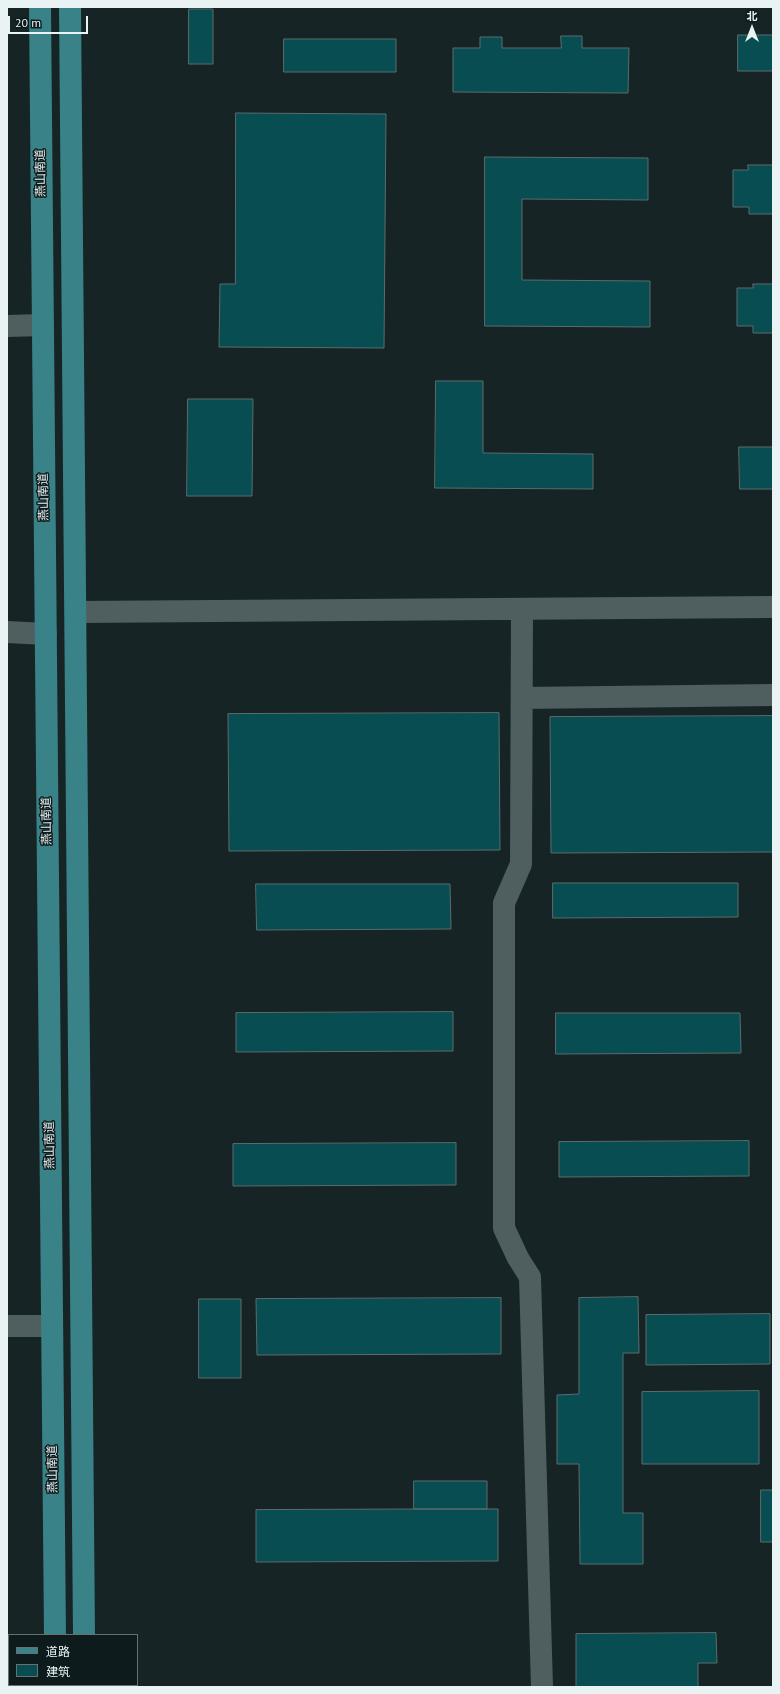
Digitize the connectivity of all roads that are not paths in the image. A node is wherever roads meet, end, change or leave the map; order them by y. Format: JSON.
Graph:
{"nodes":[{"id":1,"x":40,"y":7,"type":"edge"},
{"id":2,"x":70,"y":7,"type":"edge"},
{"id":3,"x":7,"y":326,"type":"edge"},
{"id":4,"x":43,"y":326,"type":"junction"},
{"id":5,"x":773,"y":608,"type":"edge"},
{"id":6,"x":522,"y":609,"type":"junction"},
{"id":7,"x":76,"y":612,"type":"junction"},
{"id":8,"x":7,"y":632,"type":"edge"},
{"id":9,"x":46,"y":634,"type":"junction"},
{"id":10,"x":773,"y":694,"type":"edge"},
{"id":11,"x":522,"y":698,"type":"junction"},
{"id":12,"x":7,"y":1326,"type":"edge"},
{"id":13,"x":52,"y":1326,"type":"junction"},
{"id":14,"x":55,"y":1634,"type":"edge"},
{"id":15,"x":84,"y":1634,"type":"edge"},
{"id":16,"x":542,"y":1687,"type":"edge"}],
"edges":[{"from":1,"to":4,"type":"main road","name":"燕山南道"},
{"from":2,"to":7,"type":"main road"},
{"from":3,"to":4,"type":"street"},
{"from":4,"to":9,"type":"main road","name":"燕山南道"},
{"from":5,"to":6,"type":"street"},
{"from":6,"to":7,"type":"street"},
{"from":6,"to":11,"type":"street"},
{"from":7,"to":15,"type":"main road"},
{"from":8,"to":9,"type":"street"},
{"from":9,"to":13,"type":"main road","name":"燕山南道"},
{"from":10,"to":11,"type":"street"},
{"from":11,"to":16,"type":"street"},
{"from":12,"to":13,"type":"street"},
{"from":13,"to":14,"type":"main road","name":"燕山南道"}]}
